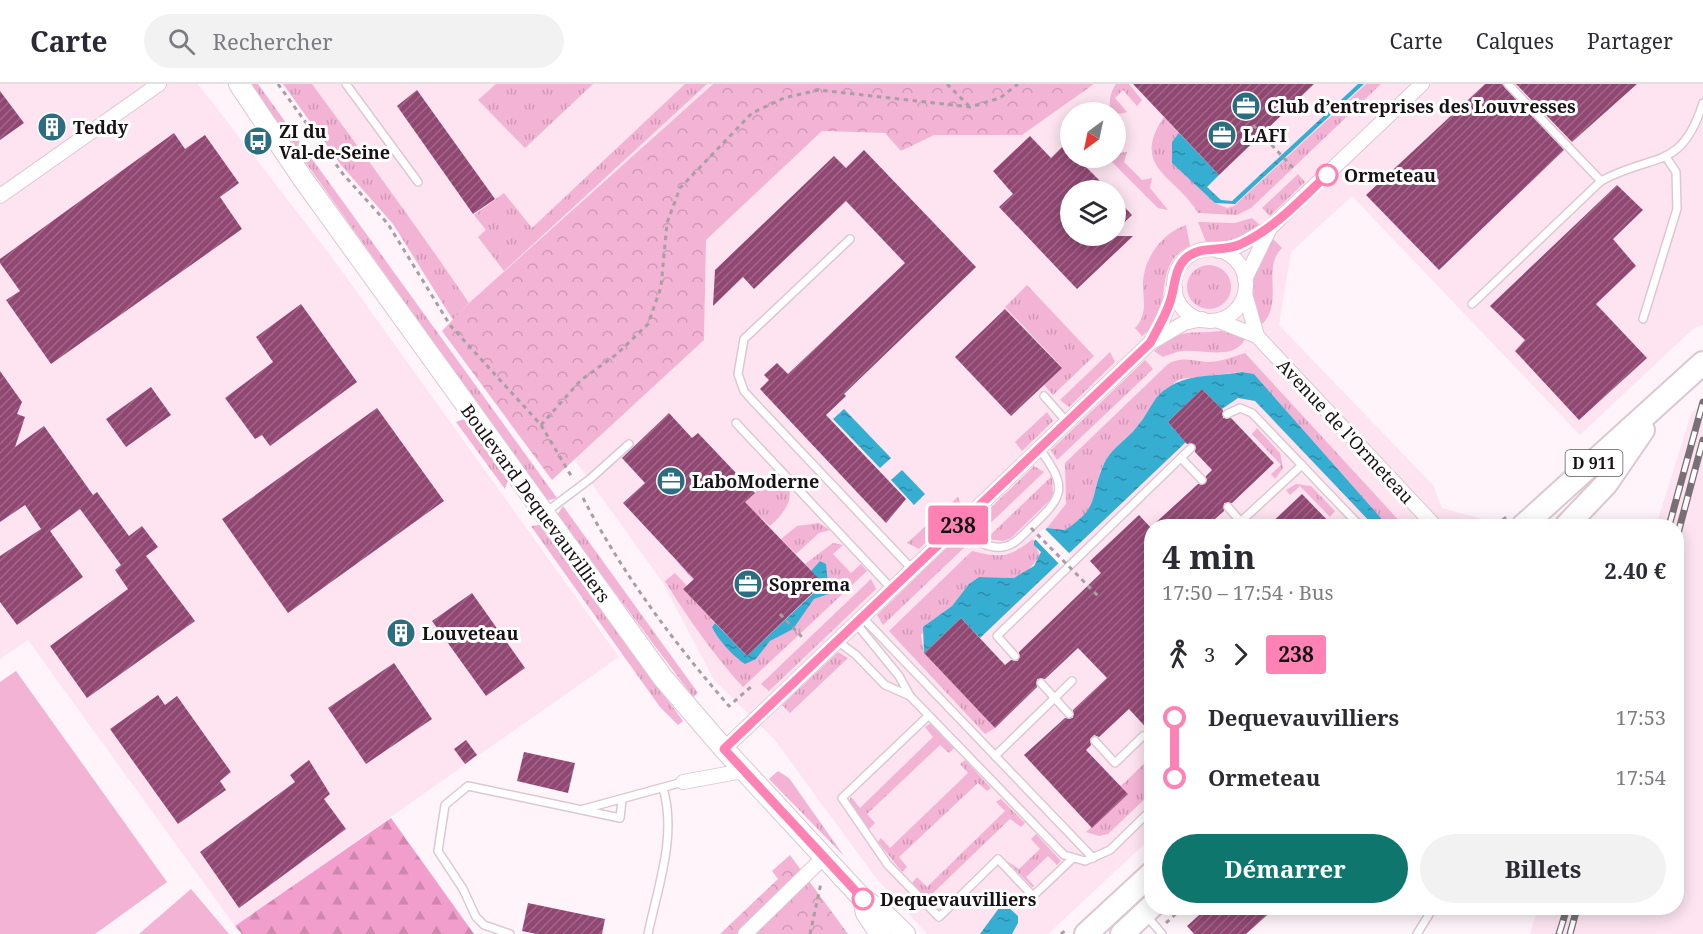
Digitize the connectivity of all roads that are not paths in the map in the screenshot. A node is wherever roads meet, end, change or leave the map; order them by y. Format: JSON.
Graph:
{"nodes":[{"id":1,"x":159,"y":84,"type":"edge"},
{"id":2,"x":239,"y":84,"type":"edge"},
{"id":3,"x":346,"y":84,"type":"edge"},
{"id":4,"x":1422,"y":84,"type":"edge"},
{"id":5,"x":1508,"y":84,"type":"edge"},
{"id":6,"x":1703,"y":103,"type":"edge"},
{"id":7,"x":1666,"y":157,"type":"junction"},
{"id":8,"x":1601,"y":181,"type":"junction"},
{"id":9,"x":418,"y":182,"type":"dead end"},
{"id":10,"x":0,"y":196,"type":"edge"},
{"id":11,"x":1270,"y":228,"type":"junction"},
{"id":12,"x":850,"y":239,"type":"dead end"},
{"id":13,"x":1219,"y":251,"type":"junction"},
{"id":14,"x":1245,"y":279,"type":"junction"},
{"id":15,"x":1175,"y":287,"type":"junction"},
{"id":16,"x":1245,"y":294,"type":"junction"},
{"id":17,"x":1472,"y":304,"type":"dead end"},
{"id":18,"x":1202,"y":318,"type":"junction"},
{"id":19,"x":1643,"y":319,"type":"dead end"},
{"id":20,"x":1219,"y":321,"type":"junction"},
{"id":21,"x":1257,"y":336,"type":"junction"},
{"id":22,"x":1150,"y":343,"type":"junction"},
{"id":23,"x":1703,"y":363,"type":"edge"},
{"id":24,"x":1044,"y":396,"type":"dead end"},
{"id":25,"x":1664,"y":399,"type":"junction"},
{"id":26,"x":1227,"y":414,"type":"dead end"},
{"id":27,"x":1067,"y":422,"type":"junction"},
{"id":28,"x":736,"y":423,"type":"dead end"},
{"id":29,"x":629,"y":444,"type":"dead end"},
{"id":30,"x":1039,"y":448,"type":"junction"},
{"id":31,"x":1191,"y":448,"type":"dead end"},
{"id":32,"x":1181,"y":458,"type":"junction"},
{"id":33,"x":1302,"y":465,"type":"junction"},
{"id":34,"x":1202,"y":480,"type":"dead end"},
{"id":35,"x":1227,"y":507,"type":"dead end"},
{"id":36,"x":544,"y":514,"type":"junction"},
{"id":37,"x":1235,"y":519,"type":"edge"},
{"id":38,"x":1244,"y":519,"type":"edge"},
{"id":39,"x":1353,"y":519,"type":"edge"},
{"id":40,"x":1428,"y":519,"type":"edge"},
{"id":41,"x":1531,"y":519,"type":"edge"},
{"id":42,"x":1573,"y":519,"type":"edge"},
{"id":43,"x":957,"y":526,"type":"junction"},
{"id":44,"x":912,"y":569,"type":"junction"},
{"id":45,"x":891,"y":588,"type":"junction"},
{"id":46,"x":858,"y":619,"type":"junction"},
{"id":47,"x":836,"y":640,"type":"junction"},
{"id":48,"x":1015,"y":656,"type":"dead end"},
{"id":49,"x":1072,"y":681,"type":"dead end"},
{"id":50,"x":1041,"y":684,"type":"dead end"},
{"id":51,"x":910,"y":696,"type":"junction"},
{"id":52,"x":1054,"y":698,"type":"junction"},
{"id":53,"x":1069,"y":714,"type":"dead end"},
{"id":54,"x":928,"y":716,"type":"junction"},
{"id":55,"x":1143,"y":736,"type":"dead end"},
{"id":56,"x":1095,"y":741,"type":"dead end"},
{"id":57,"x":724,"y":749,"type":"junction"},
{"id":58,"x":995,"y":756,"type":"junction"},
{"id":59,"x":743,"y":771,"type":"junction"},
{"id":60,"x":683,"y":782,"type":"joint"},
{"id":61,"x":663,"y":788,"type":"junction"},
{"id":62,"x":622,"y":800,"type":"junction"},
{"id":63,"x":580,"y":810,"type":"junction"},
{"id":64,"x":1144,"y":817,"type":"edge"},
{"id":65,"x":1073,"y":858,"type":"junction"},
{"id":66,"x":1093,"y":858,"type":"junction"},
{"id":67,"x":826,"y":859,"type":"junction"},
{"id":68,"x":1144,"y":880,"type":"edge"},
{"id":69,"x":863,"y":899,"type":"junction"},
{"id":70,"x":1144,"y":914,"type":"edge"},
{"id":71,"x":1151,"y":915,"type":"edge"},
{"id":72,"x":1429,"y":915,"type":"edge"},
{"id":73,"x":510,"y":934,"type":"edge"},
{"id":74,"x":648,"y":934,"type":"edge"},
{"id":75,"x":745,"y":934,"type":"edge"},
{"id":76,"x":880,"y":934,"type":"edge"},
{"id":77,"x":904,"y":934,"type":"edge"},
{"id":78,"x":1086,"y":934,"type":"edge"},
{"id":79,"x":1122,"y":934,"type":"edge"},
{"id":80,"x":1162,"y":934,"type":"edge"},
{"id":81,"x":1417,"y":934,"type":"edge"}],
"edges":[{"from":1,"to":10,"type":"street"},
{"from":2,"to":36,"type":"main road","name":"Boulevard Dequevauvilliers"},
{"from":3,"to":9,"type":"lane"},
{"from":4,"to":11,"type":"street"},
{"from":5,"to":8,"type":"lane"},
{"from":6,"to":7,"type":"lane"},
{"from":7,"to":8,"type":"lane"},
{"from":7,"to":19,"type":"lane"},
{"from":8,"to":17,"type":"lane"},
{"from":11,"to":13,"type":"street"},
{"from":11,"to":14,"type":"street"},
{"from":12,"to":44,"type":"lane"},
{"from":13,"to":14,"type":"street"},
{"from":13,"to":15,"type":"street"},
{"from":14,"to":16,"type":"street"},
{"from":15,"to":18,"type":"street"},
{"from":15,"to":22,"type":"street"},
{"from":16,"to":20,"type":"street"},
{"from":16,"to":21,"type":"street","name":"Avenue de l'Ormeteau"},
{"from":18,"to":20,"type":"street"},
{"from":18,"to":22,"type":"street"},
{"from":20,"to":21,"type":"street","name":"Avenue de l'Ormeteau"},
{"from":21,"to":40,"type":"street","name":"Avenue de l'Ormeteau"},
{"from":22,"to":27,"type":"street"},
{"from":23,"to":25,"type":"main road","number":"D 911"},
{"from":24,"to":27,"type":"lane"},
{"from":25,"to":41,"type":"main road","number":"D 911"},
{"from":25,"to":42,"type":"main road","number":"D 911"},
{"from":26,"to":33,"type":"lane"},
{"from":27,"to":30,"type":"street"},
{"from":28,"to":45,"type":"lane"},
{"from":29,"to":36,"type":"lane"},
{"from":30,"to":43,"type":"street"},
{"from":30,"to":43,"type":"lane"},
{"from":31,"to":32,"type":"lane"},
{"from":32,"to":34,"type":"lane"},
{"from":32,"to":48,"type":"lane"},
{"from":33,"to":38,"type":"lane"},
{"from":33,"to":39,"type":"lane"},
{"from":35,"to":37,"type":"lane"},
{"from":36,"to":57,"type":"main road","name":"Boulevard Dequevauvilliers"},
{"from":43,"to":44,"type":"street"},
{"from":44,"to":45,"type":"street"},
{"from":45,"to":46,"type":"street"},
{"from":46,"to":47,"type":"street"},
{"from":46,"to":51,"type":"lane"},
{"from":46,"to":58,"type":"lane"},
{"from":47,"to":51,"type":"lane"},
{"from":47,"to":57,"type":"street"},
{"from":49,"to":52,"type":"lane"},
{"from":50,"to":52,"type":"lane"},
{"from":51,"to":54,"type":"lane"},
{"from":52,"to":53,"type":"lane"},
{"from":52,"to":58,"type":"lane"},
{"from":54,"to":65,"type":"lane"},
{"from":54,"to":65,"type":"lane"},
{"from":55,"to":56,"type":"lane"},
{"from":57,"to":59,"type":"main road","name":"Boulevard Dequevauvilliers"},
{"from":58,"to":66,"type":"lane"},
{"from":59,"to":60,"type":"street"},
{"from":59,"to":67,"type":"main road","name":"Boulevard Dequevauvilliers"},
{"from":60,"to":61,"type":"lane"},
{"from":61,"to":62,"type":"lane"},
{"from":61,"to":74,"type":"lane"},
{"from":62,"to":63,"type":"lane"},
{"from":62,"to":63,"type":"lane"},
{"from":63,"to":73,"type":"lane"},
{"from":64,"to":66,"type":"lane"},
{"from":65,"to":66,"type":"lane"},
{"from":67,"to":69,"type":"main road","name":"Boulevard Dequevauvilliers"},
{"from":67,"to":75,"type":"street"},
{"from":68,"to":78,"type":"main road"},
{"from":69,"to":76,"type":"main road","name":"Boulevard Dequevauvilliers"},
{"from":69,"to":77,"type":"main road","name":"Boulevard Dequevauvilliers"},
{"from":70,"to":79,"type":"main road"},
{"from":71,"to":80,"type":"lane"},
{"from":72,"to":81,"type":"lane"}]}
